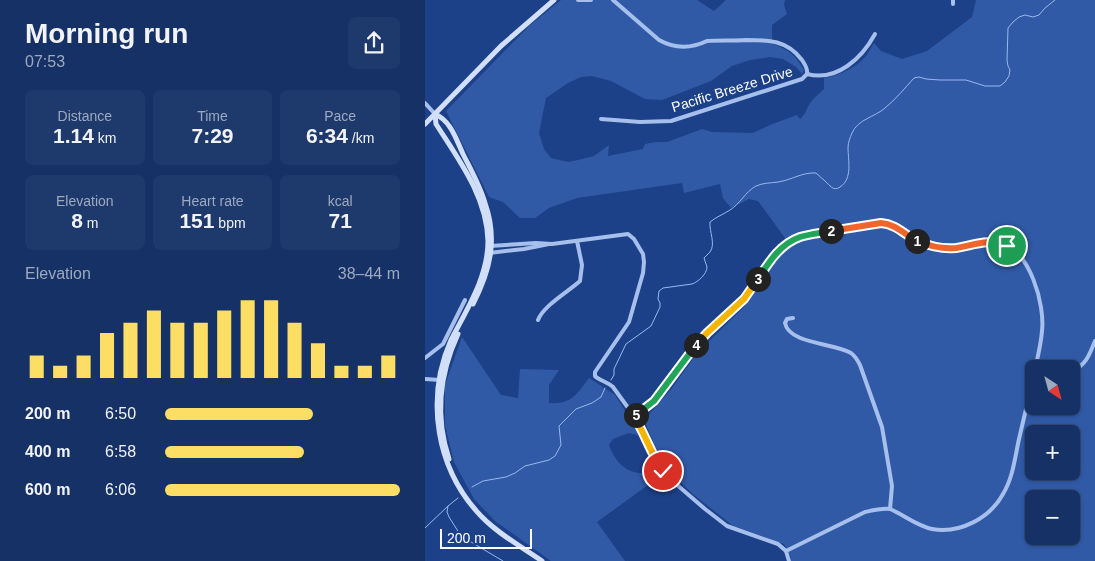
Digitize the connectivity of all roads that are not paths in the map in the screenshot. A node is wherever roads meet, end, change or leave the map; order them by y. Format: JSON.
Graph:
{"nodes":[{"id":1,"x":554,"y":0,"type":"edge"},
{"id":2,"x":578,"y":0,"type":"edge"},
{"id":3,"x":591,"y":0,"type":"edge"},
{"id":4,"x":607,"y":0,"type":"edge"},
{"id":5,"x":614,"y":1,"type":"edge"},
{"id":6,"x":875,"y":34,"type":"dead end"},
{"id":7,"x":807,"y":74,"type":"junction"},
{"id":8,"x":425,"y":103,"type":"edge"},
{"id":9,"x":435,"y":114,"type":"junction"},
{"id":10,"x":601,"y":120,"type":"dead end"},
{"id":11,"x":425,"y":124,"type":"edge"},
{"id":12,"x":577,"y":241,"type":"junction"},
{"id":13,"x":489,"y":250,"type":"junction"},
{"id":14,"x":465,"y":300,"type":"dead end"},
{"id":15,"x":793,"y":318,"type":"dead end"},
{"id":16,"x":538,"y":320,"type":"dead end"},
{"id":17,"x":1095,"y":341,"type":"edge"},
{"id":18,"x":425,"y":358,"type":"edge"},
{"id":19,"x":1037,"y":360,"type":"edge"},
{"id":20,"x":1080,"y":367,"type":"edge"},
{"id":21,"x":425,"y":379,"type":"edge"},
{"id":22,"x":440,"y":380,"type":"junction"},
{"id":23,"x":1025,"y":415,"type":"edge"},
{"id":24,"x":634,"y":416,"type":"junction"},
{"id":25,"x":890,"y":509,"type":"junction"},
{"id":26,"x":786,"y":551,"type":"junction"},
{"id":27,"x":542,"y":561,"type":"edge"},
{"id":28,"x":789,"y":561,"type":"edge"}],
"edges":[{"from":1,"to":9,"type":"main road"},
{"from":2,"to":3,"type":"street"},
{"from":4,"to":5,"type":"street"},
{"from":5,"to":7,"type":"street"},
{"from":6,"to":7,"type":"street"},
{"from":7,"to":10,"type":"street","name":"Pacific Breeze Drive"},
{"from":8,"to":9,"type":"street"},
{"from":9,"to":11,"type":"main road"},
{"from":9,"to":13,"type":"main road"},
{"from":9,"to":13,"type":"main road"},
{"from":12,"to":13,"type":"street"},
{"from":12,"to":16,"type":"street"},
{"from":12,"to":24,"type":"street"},
{"from":13,"to":22,"type":"main road"},
{"from":14,"to":18,"type":"street"},
{"from":15,"to":25,"type":"street"},
{"from":17,"to":20,"type":"street"},
{"from":19,"to":24,"type":"street"},
{"from":21,"to":22,"type":"street"},
{"from":22,"to":27,"type":"main road"},
{"from":23,"to":25,"type":"street"},
{"from":24,"to":26,"type":"street"},
{"from":25,"to":26,"type":"street"},
{"from":26,"to":28,"type":"street"}]}
